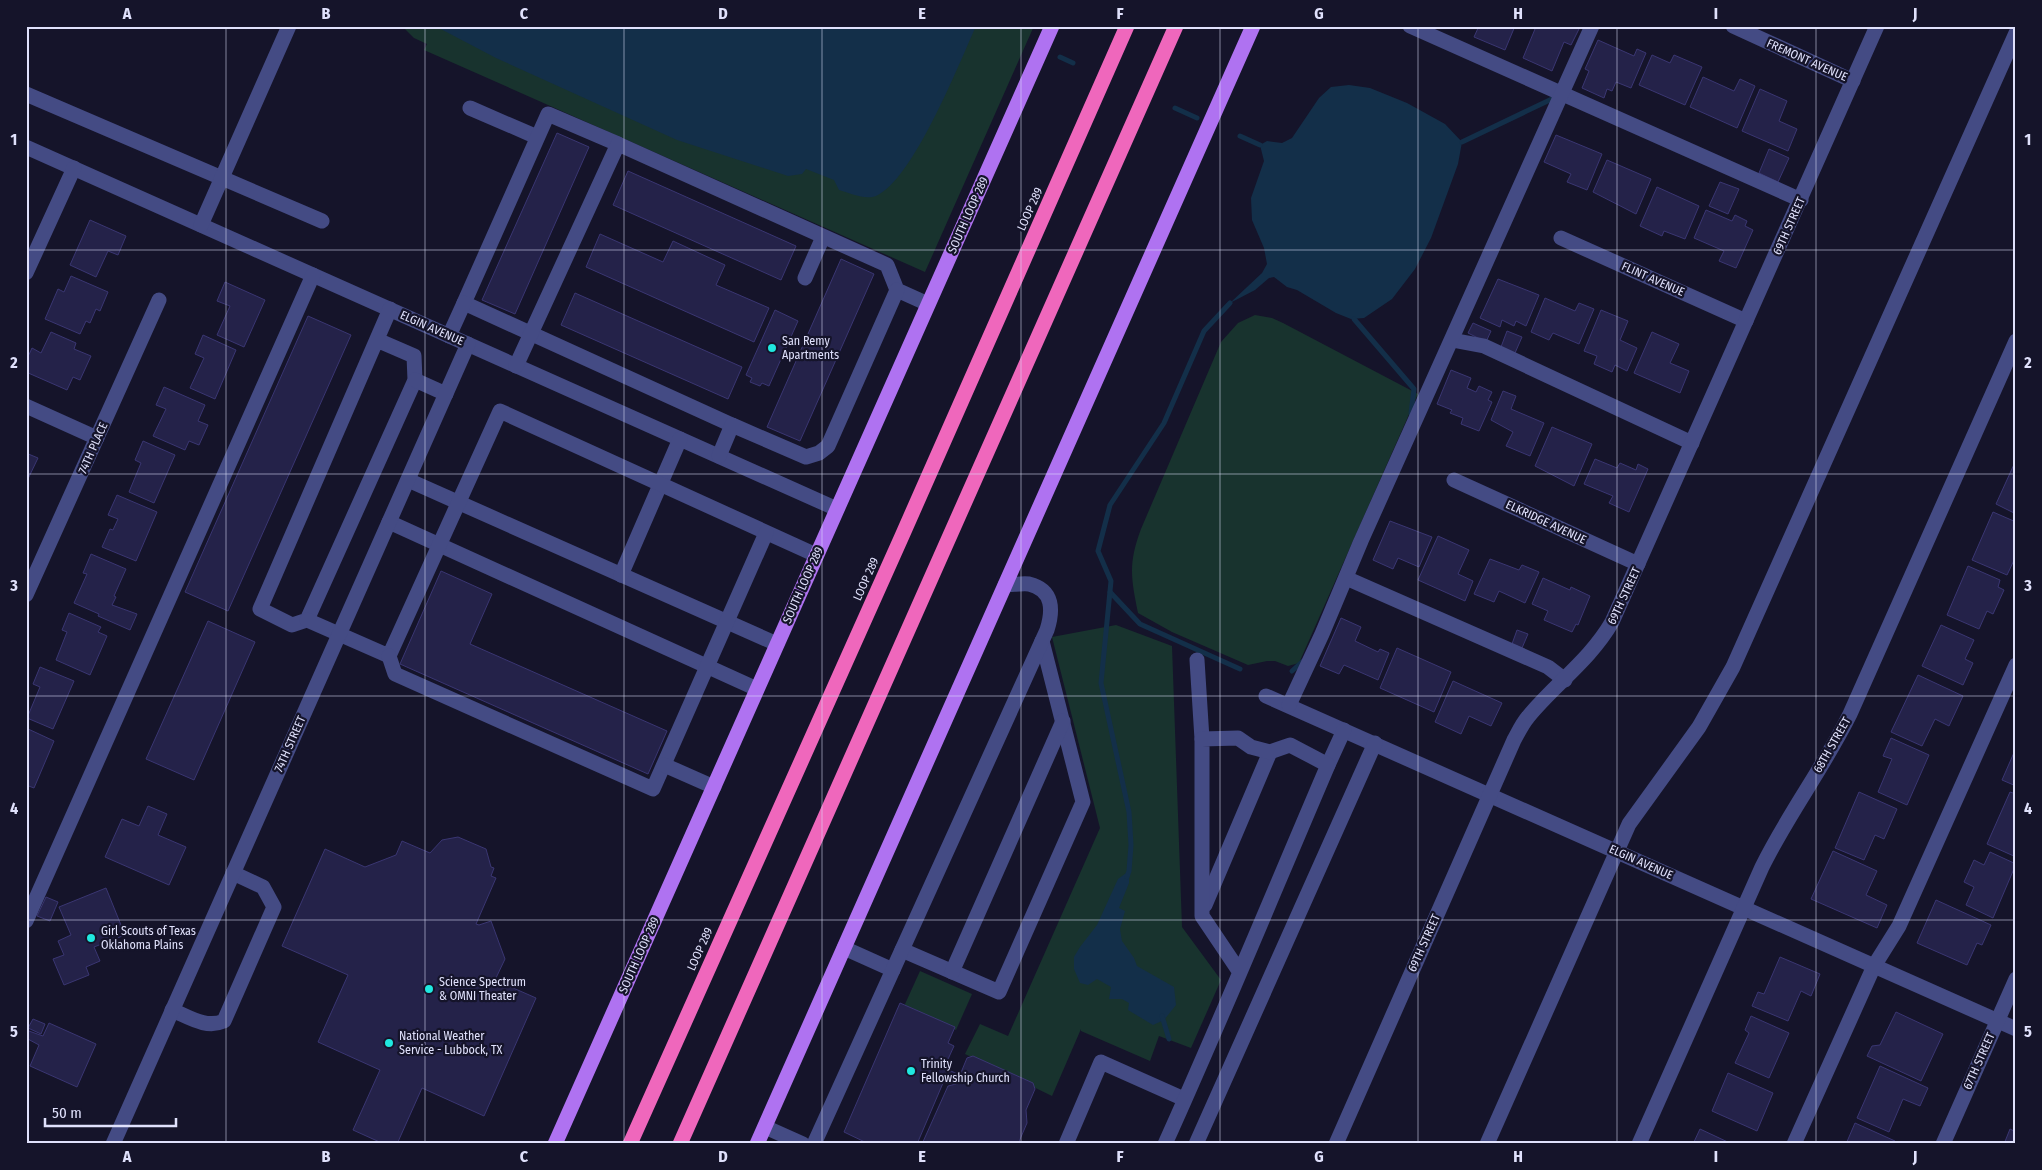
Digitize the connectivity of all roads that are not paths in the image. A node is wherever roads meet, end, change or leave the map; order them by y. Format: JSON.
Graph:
{"nodes":[{"id":1,"x":289,"y":26,"type":"edge"},
{"id":2,"x":1052,"y":26,"type":"edge"},
{"id":3,"x":1127,"y":26,"type":"edge"},
{"id":4,"x":1176,"y":26,"type":"edge"},
{"id":5,"x":1253,"y":26,"type":"edge"},
{"id":6,"x":1410,"y":26,"type":"edge"},
{"id":7,"x":1592,"y":26,"type":"edge"},
{"id":8,"x":1733,"y":26,"type":"edge"},
{"id":9,"x":1877,"y":26,"type":"edge"},
{"id":10,"x":2016,"y":33,"type":"edge"},
{"id":11,"x":1853,"y":81,"type":"junction"},
{"id":12,"x":1562,"y":93,"type":"junction"},
{"id":13,"x":26,"y":94,"type":"edge"},
{"id":14,"x":470,"y":108,"type":"dead end"},
{"id":15,"x":537,"y":137,"type":"junction"},
{"id":16,"x":618,"y":144,"type":"junction"},
{"id":17,"x":26,"y":147,"type":"edge"},
{"id":18,"x":74,"y":168,"type":"junction"},
{"id":19,"x":221,"y":177,"type":"junction"},
{"id":20,"x":1800,"y":200,"type":"junction"},
{"id":21,"x":322,"y":221,"type":"dead end"},
{"id":22,"x":201,"y":225,"type":"junction"},
{"id":23,"x":823,"y":237,"type":"junction"},
{"id":24,"x":1561,"y":238,"type":"dead end"},
{"id":25,"x":26,"y":274,"type":"edge"},
{"id":26,"x":313,"y":275,"type":"junction"},
{"id":27,"x":806,"y":278,"type":"dead end"},
{"id":28,"x":897,"y":290,"type":"junction"},
{"id":29,"x":159,"y":300,"type":"dead end"},
{"id":30,"x":464,"y":303,"type":"junction"},
{"id":31,"x":928,"y":304,"type":"junction"},
{"id":32,"x":390,"y":309,"type":"junction"},
{"id":33,"x":1746,"y":321,"type":"junction"},
{"id":34,"x":531,"y":334,"type":"junction"},
{"id":35,"x":449,"y":336,"type":"junction"},
{"id":36,"x":377,"y":340,"type":"junction"},
{"id":37,"x":1452,"y":340,"type":"junction"},
{"id":38,"x":2016,"y":341,"type":"edge"},
{"id":39,"x":468,"y":344,"type":"junction"},
{"id":40,"x":516,"y":366,"type":"junction"},
{"id":41,"x":415,"y":380,"type":"junction"},
{"id":42,"x":446,"y":394,"type":"junction"},
{"id":43,"x":26,"y":406,"type":"edge"},
{"id":44,"x":732,"y":425,"type":"junction"},
{"id":45,"x":98,"y":438,"type":"junction"},
{"id":46,"x":680,"y":439,"type":"junction"},
{"id":47,"x":1692,"y":443,"type":"junction"},
{"id":48,"x":719,"y":456,"type":"junction"},
{"id":49,"x":408,"y":480,"type":"junction"},
{"id":50,"x":1454,"y":480,"type":"dead end"},
{"id":51,"x":660,"y":484,"type":"junction"},
{"id":52,"x":460,"y":503,"type":"junction"},
{"id":53,"x":837,"y":509,"type":"junction"},
{"id":54,"x":389,"y":522,"type":"junction"},
{"id":55,"x":766,"y":533,"type":"junction"},
{"id":56,"x":440,"y":546,"type":"junction"},
{"id":57,"x":816,"y":555,"type":"junction"},
{"id":58,"x":1638,"y":564,"type":"junction"},
{"id":59,"x":621,"y":575,"type":"junction"},
{"id":60,"x":1346,"y":578,"type":"junction"},
{"id":61,"x":1005,"y":585,"type":"junction"},
{"id":62,"x":26,"y":595,"type":"edge"},
{"id":63,"x":307,"y":620,"type":"junction"},
{"id":64,"x":727,"y":622,"type":"junction"},
{"id":65,"x":339,"y":635,"type":"junction"},
{"id":66,"x":1042,"y":641,"type":"junction"},
{"id":67,"x":777,"y":644,"type":"junction"},
{"id":68,"x":389,"y":656,"type":"junction"},
{"id":69,"x":1197,"y":660,"type":"dead end"},
{"id":70,"x":2016,"y":665,"type":"edge"},
{"id":71,"x":708,"y":667,"type":"junction"},
{"id":72,"x":1564,"y":680,"type":"junction"},
{"id":73,"x":757,"y":689,"type":"junction"},
{"id":74,"x":1266,"y":696,"type":"dead end"},
{"id":75,"x":1289,"y":705,"type":"junction"},
{"id":76,"x":1063,"y":721,"type":"junction"},
{"id":77,"x":1344,"y":730,"type":"junction"},
{"id":78,"x":1202,"y":739,"type":"junction"},
{"id":79,"x":1375,"y":743,"type":"junction"},
{"id":80,"x":1270,"y":752,"type":"junction"},
{"id":81,"x":664,"y":765,"type":"junction"},
{"id":82,"x":1328,"y":765,"type":"junction"},
{"id":83,"x":714,"y":787,"type":"junction"},
{"id":84,"x":1489,"y":795,"type":"junction"},
{"id":85,"x":1616,"y":850,"type":"junction"},
{"id":86,"x":233,"y":873,"type":"junction"},
{"id":87,"x":1744,"y":908,"type":"junction"},
{"id":88,"x":1202,"y":913,"type":"junction"},
{"id":89,"x":26,"y":921,"type":"edge"},
{"id":90,"x":844,"y":948,"type":"junction"},
{"id":91,"x":902,"y":950,"type":"junction"},
{"id":92,"x":1874,"y":966,"type":"junction"},
{"id":93,"x":893,"y":970,"type":"junction"},
{"id":94,"x":1240,"y":971,"type":"junction"},
{"id":95,"x":952,"y":972,"type":"junction"},
{"id":96,"x":2016,"y":979,"type":"edge"},
{"id":97,"x":172,"y":1010,"type":"junction"},
{"id":98,"x":1997,"y":1021,"type":"junction"},
{"id":99,"x":2016,"y":1029,"type":"edge"},
{"id":100,"x":1184,"y":1099,"type":"junction"},
{"id":101,"x":765,"y":1127,"type":"junction"},
{"id":102,"x":113,"y":1144,"type":"edge"},
{"id":103,"x":555,"y":1144,"type":"edge"},
{"id":104,"x":630,"y":1144,"type":"edge"},
{"id":105,"x":680,"y":1144,"type":"edge"},
{"id":106,"x":757,"y":1144,"type":"edge"},
{"id":107,"x":803,"y":1144,"type":"edge"},
{"id":108,"x":814,"y":1144,"type":"edge"},
{"id":109,"x":1066,"y":1144,"type":"edge"},
{"id":110,"x":1165,"y":1144,"type":"edge"},
{"id":111,"x":1196,"y":1144,"type":"edge"},
{"id":112,"x":1336,"y":1144,"type":"edge"},
{"id":113,"x":1487,"y":1144,"type":"edge"},
{"id":114,"x":1639,"y":1144,"type":"edge"},
{"id":115,"x":1794,"y":1144,"type":"edge"},
{"id":116,"x":1943,"y":1144,"type":"edge"}],
"edges":[{"from":1,"to":19,"type":"street"},
{"from":2,"to":31,"type":"main road","name":"SOUTH LOOP 289"},
{"from":3,"to":104,"type":"highway","name":"LOOP 289"},
{"from":4,"to":105,"type":"highway"},
{"from":5,"to":61,"type":"main road"},
{"from":6,"to":12,"type":"street"},
{"from":7,"to":12,"type":"street"},
{"from":8,"to":11,"type":"street","name":"FREMONT AVENUE"},
{"from":9,"to":11,"type":"street","name":"69TH STREET"},
{"from":10,"to":85,"type":"street"},
{"from":11,"to":20,"type":"street","name":"69TH STREET"},
{"from":12,"to":20,"type":"street"},
{"from":12,"to":37,"type":"street"},
{"from":13,"to":19,"type":"street"},
{"from":14,"to":15,"type":"street"},
{"from":15,"to":16,"type":"street"},
{"from":15,"to":30,"type":"street"},
{"from":16,"to":23,"type":"street"},
{"from":16,"to":34,"type":"street"},
{"from":17,"to":18,"type":"street","name":"ELGIN AVENUE"},
{"from":18,"to":22,"type":"street","name":"ELGIN AVENUE"},
{"from":18,"to":25,"type":"street"},
{"from":19,"to":21,"type":"street"},
{"from":19,"to":22,"type":"street"},
{"from":20,"to":33,"type":"street","name":"69TH STREET"},
{"from":22,"to":26,"type":"street","name":"ELGIN AVENUE"},
{"from":23,"to":27,"type":"street"},
{"from":23,"to":28,"type":"street"},
{"from":24,"to":33,"type":"street","name":"FLINT AVENUE"},
{"from":26,"to":32,"type":"street","name":"ELGIN AVENUE"},
{"from":26,"to":89,"type":"street"},
{"from":28,"to":31,"type":"street"},
{"from":28,"to":44,"type":"street"},
{"from":29,"to":45,"type":"street","name":"74TH PLACE"},
{"from":30,"to":34,"type":"street"},
{"from":30,"to":35,"type":"street"},
{"from":31,"to":53,"type":"main road","name":"SOUTH LOOP 289"},
{"from":32,"to":35,"type":"street","name":"ELGIN AVENUE"},
{"from":32,"to":36,"type":"street"},
{"from":33,"to":47,"type":"street","name":"69TH STREET"},
{"from":34,"to":40,"type":"street"},
{"from":34,"to":44,"type":"street"},
{"from":35,"to":39,"type":"street","name":"ELGIN AVENUE"},
{"from":36,"to":41,"type":"street"},
{"from":36,"to":63,"type":"street"},
{"from":37,"to":47,"type":"street"},
{"from":37,"to":60,"type":"street"},
{"from":38,"to":87,"type":"street","name":"68TH STREET"},
{"from":39,"to":40,"type":"street","name":"ELGIN AVENUE"},
{"from":39,"to":42,"type":"street","name":"74TH STREET"},
{"from":40,"to":46,"type":"street","name":"ELGIN AVENUE"},
{"from":41,"to":42,"type":"street"},
{"from":41,"to":63,"type":"street"},
{"from":42,"to":49,"type":"street","name":"74TH STREET"},
{"from":43,"to":45,"type":"street"},
{"from":44,"to":48,"type":"street"},
{"from":45,"to":62,"type":"street","name":"74TH PLACE"},
{"from":46,"to":48,"type":"street","name":"ELGIN AVENUE"},
{"from":46,"to":51,"type":"street"},
{"from":47,"to":58,"type":"street","name":"69TH STREET"},
{"from":48,"to":53,"type":"street","name":"ELGIN AVENUE"},
{"from":49,"to":52,"type":"street"},
{"from":49,"to":54,"type":"street","name":"74TH STREET"},
{"from":50,"to":58,"type":"street","name":"ELKRIDGE AVENUE"},
{"from":51,"to":52,"type":"street"},
{"from":51,"to":55,"type":"street"},
{"from":51,"to":59,"type":"street"},
{"from":52,"to":56,"type":"street"},
{"from":52,"to":59,"type":"street"},
{"from":53,"to":57,"type":"main road","name":"SOUTH LOOP 289"},
{"from":54,"to":56,"type":"street"},
{"from":54,"to":65,"type":"street","name":"74TH STREET"},
{"from":55,"to":57,"type":"street"},
{"from":55,"to":64,"type":"street"},
{"from":56,"to":68,"type":"street"},
{"from":56,"to":71,"type":"street"},
{"from":57,"to":67,"type":"main road","name":"SOUTH LOOP 289"},
{"from":58,"to":72,"type":"street","name":"69TH STREET"},
{"from":59,"to":64,"type":"street"},
{"from":60,"to":72,"type":"street"},
{"from":60,"to":75,"type":"street"},
{"from":61,"to":66,"type":"street"},
{"from":61,"to":90,"type":"main road"},
{"from":63,"to":65,"type":"street"},
{"from":64,"to":67,"type":"street"},
{"from":64,"to":71,"type":"street"},
{"from":65,"to":68,"type":"street"},
{"from":65,"to":86,"type":"street","name":"74TH STREET"},
{"from":66,"to":76,"type":"street"},
{"from":66,"to":91,"type":"street"},
{"from":67,"to":73,"type":"main road","name":"SOUTH LOOP 289"},
{"from":68,"to":81,"type":"street"},
{"from":69,"to":78,"type":"street"},
{"from":70,"to":92,"type":"street"},
{"from":71,"to":73,"type":"street"},
{"from":71,"to":81,"type":"street"},
{"from":72,"to":84,"type":"street","name":"69TH STREET"},
{"from":73,"to":83,"type":"main road","name":"SOUTH LOOP 289"},
{"from":74,"to":75,"type":"street","name":"ELGIN AVENUE"},
{"from":75,"to":77,"type":"street","name":"ELGIN AVENUE"},
{"from":76,"to":95,"type":"street"},
{"from":76,"to":95,"type":"street"},
{"from":77,"to":79,"type":"street","name":"ELGIN AVENUE"},
{"from":77,"to":82,"type":"street"},
{"from":78,"to":80,"type":"street"},
{"from":78,"to":88,"type":"street"},
{"from":79,"to":84,"type":"street","name":"ELGIN AVENUE"},
{"from":79,"to":111,"type":"street"},
{"from":80,"to":82,"type":"street"},
{"from":80,"to":88,"type":"street"},
{"from":81,"to":83,"type":"street"},
{"from":82,"to":94,"type":"street"},
{"from":83,"to":103,"type":"main road","name":"SOUTH LOOP 289"},
{"from":84,"to":85,"type":"street","name":"ELGIN AVENUE"},
{"from":84,"to":112,"type":"street","name":"69TH STREET"},
{"from":85,"to":87,"type":"street","name":"ELGIN AVENUE"},
{"from":85,"to":113,"type":"street"},
{"from":86,"to":97,"type":"street","name":"74TH STREET"},
{"from":86,"to":97,"type":"street"},
{"from":87,"to":92,"type":"street","name":"ELGIN AVENUE"},
{"from":87,"to":114,"type":"street","name":"68TH STREET"},
{"from":88,"to":94,"type":"street"},
{"from":90,"to":93,"type":"street"},
{"from":90,"to":101,"type":"main road"},
{"from":91,"to":93,"type":"street"},
{"from":91,"to":95,"type":"street"},
{"from":92,"to":98,"type":"street","name":"ELGIN AVENUE"},
{"from":92,"to":115,"type":"street"},
{"from":93,"to":108,"type":"street"},
{"from":94,"to":100,"type":"street"},
{"from":96,"to":98,"type":"street","name":"67TH STREET"},
{"from":97,"to":102,"type":"street","name":"74TH STREET"},
{"from":98,"to":99,"type":"street","name":"ELGIN AVENUE"},
{"from":98,"to":116,"type":"street","name":"67TH STREET"},
{"from":100,"to":109,"type":"street"},
{"from":100,"to":110,"type":"street"},
{"from":101,"to":106,"type":"main road"},
{"from":101,"to":107,"type":"street"}]}
